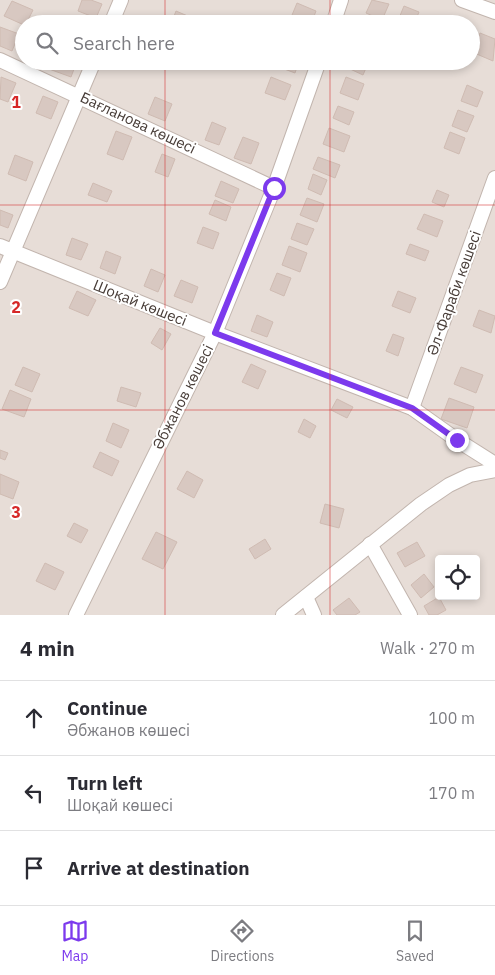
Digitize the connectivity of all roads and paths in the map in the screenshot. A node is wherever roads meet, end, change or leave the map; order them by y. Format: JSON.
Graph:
{"nodes":[{"id":1,"x":121,"y":0,"type":"edge"},
{"id":2,"x":341,"y":0,"type":"edge"},
{"id":3,"x":462,"y":0,"type":"edge"},
{"id":4,"x":495,"y":12,"type":"edge"},
{"id":5,"x":115,"y":15,"type":"edge"},
{"id":6,"x":336,"y":15,"type":"edge"},
{"id":7,"x":0,"y":60,"type":"edge"},
{"id":8,"x":15,"y":67,"type":"edge"},
{"id":9,"x":23,"y":70,"type":"edge"},
{"id":10,"x":90,"y":70,"type":"edge"},
{"id":11,"x":316,"y":70,"type":"edge"},
{"id":12,"x":79,"y":95,"type":"junction"},
{"id":13,"x":495,"y":178,"type":"edge"},
{"id":14,"x":274,"y":188,"type":"junction"},
{"id":15,"x":7,"y":249,"type":"edge"},
{"id":16,"x":0,"y":282,"type":"edge"},
{"id":17,"x":215,"y":333,"type":"junction"},
{"id":18,"x":412,"y":408,"type":"junction"},
{"id":19,"x":495,"y":464,"type":"edge"},
{"id":20,"x":495,"y":470,"type":"edge"},
{"id":21,"x":370,"y":544,"type":"junction"},
{"id":22,"x":306,"y":596,"type":"junction"},
{"id":23,"x":76,"y":615,"type":"edge"},
{"id":24,"x":283,"y":615,"type":"edge"},
{"id":25,"x":314,"y":615,"type":"edge"},
{"id":26,"x":410,"y":615,"type":"edge"}],
"edges":[{"from":1,"to":5,"type":"street"},
{"from":2,"to":6,"type":"street"},
{"from":3,"to":4,"type":"street"},
{"from":7,"to":8,"type":"street","name":"Бағланова көшесі"},
{"from":9,"to":12,"type":"street","name":"Бағланова көшесі"},
{"from":10,"to":12,"type":"street"},
{"from":11,"to":14,"type":"street","name":"Әбжанов көшесі"},
{"from":12,"to":14,"type":"street","name":"Бағланова көшесі"},
{"from":12,"to":15,"type":"street"},
{"from":13,"to":18,"type":"street","name":"Әл-Фараби көшесі"},
{"from":14,"to":17,"type":"street","name":"Әбжанов көшесі"},
{"from":15,"to":16,"type":"street"},
{"from":15,"to":17,"type":"street","name":"Шоқай көшесі"},
{"from":17,"to":18,"type":"street","name":"Шоқай көшесі"},
{"from":17,"to":23,"type":"street","name":"Әбжанов көшесі"},
{"from":18,"to":19,"type":"street","name":"Шоқай көшесі"},
{"from":20,"to":21,"type":"street"},
{"from":21,"to":22,"type":"street"},
{"from":21,"to":26,"type":"street"},
{"from":22,"to":24,"type":"street"},
{"from":22,"to":25,"type":"street"}]}
